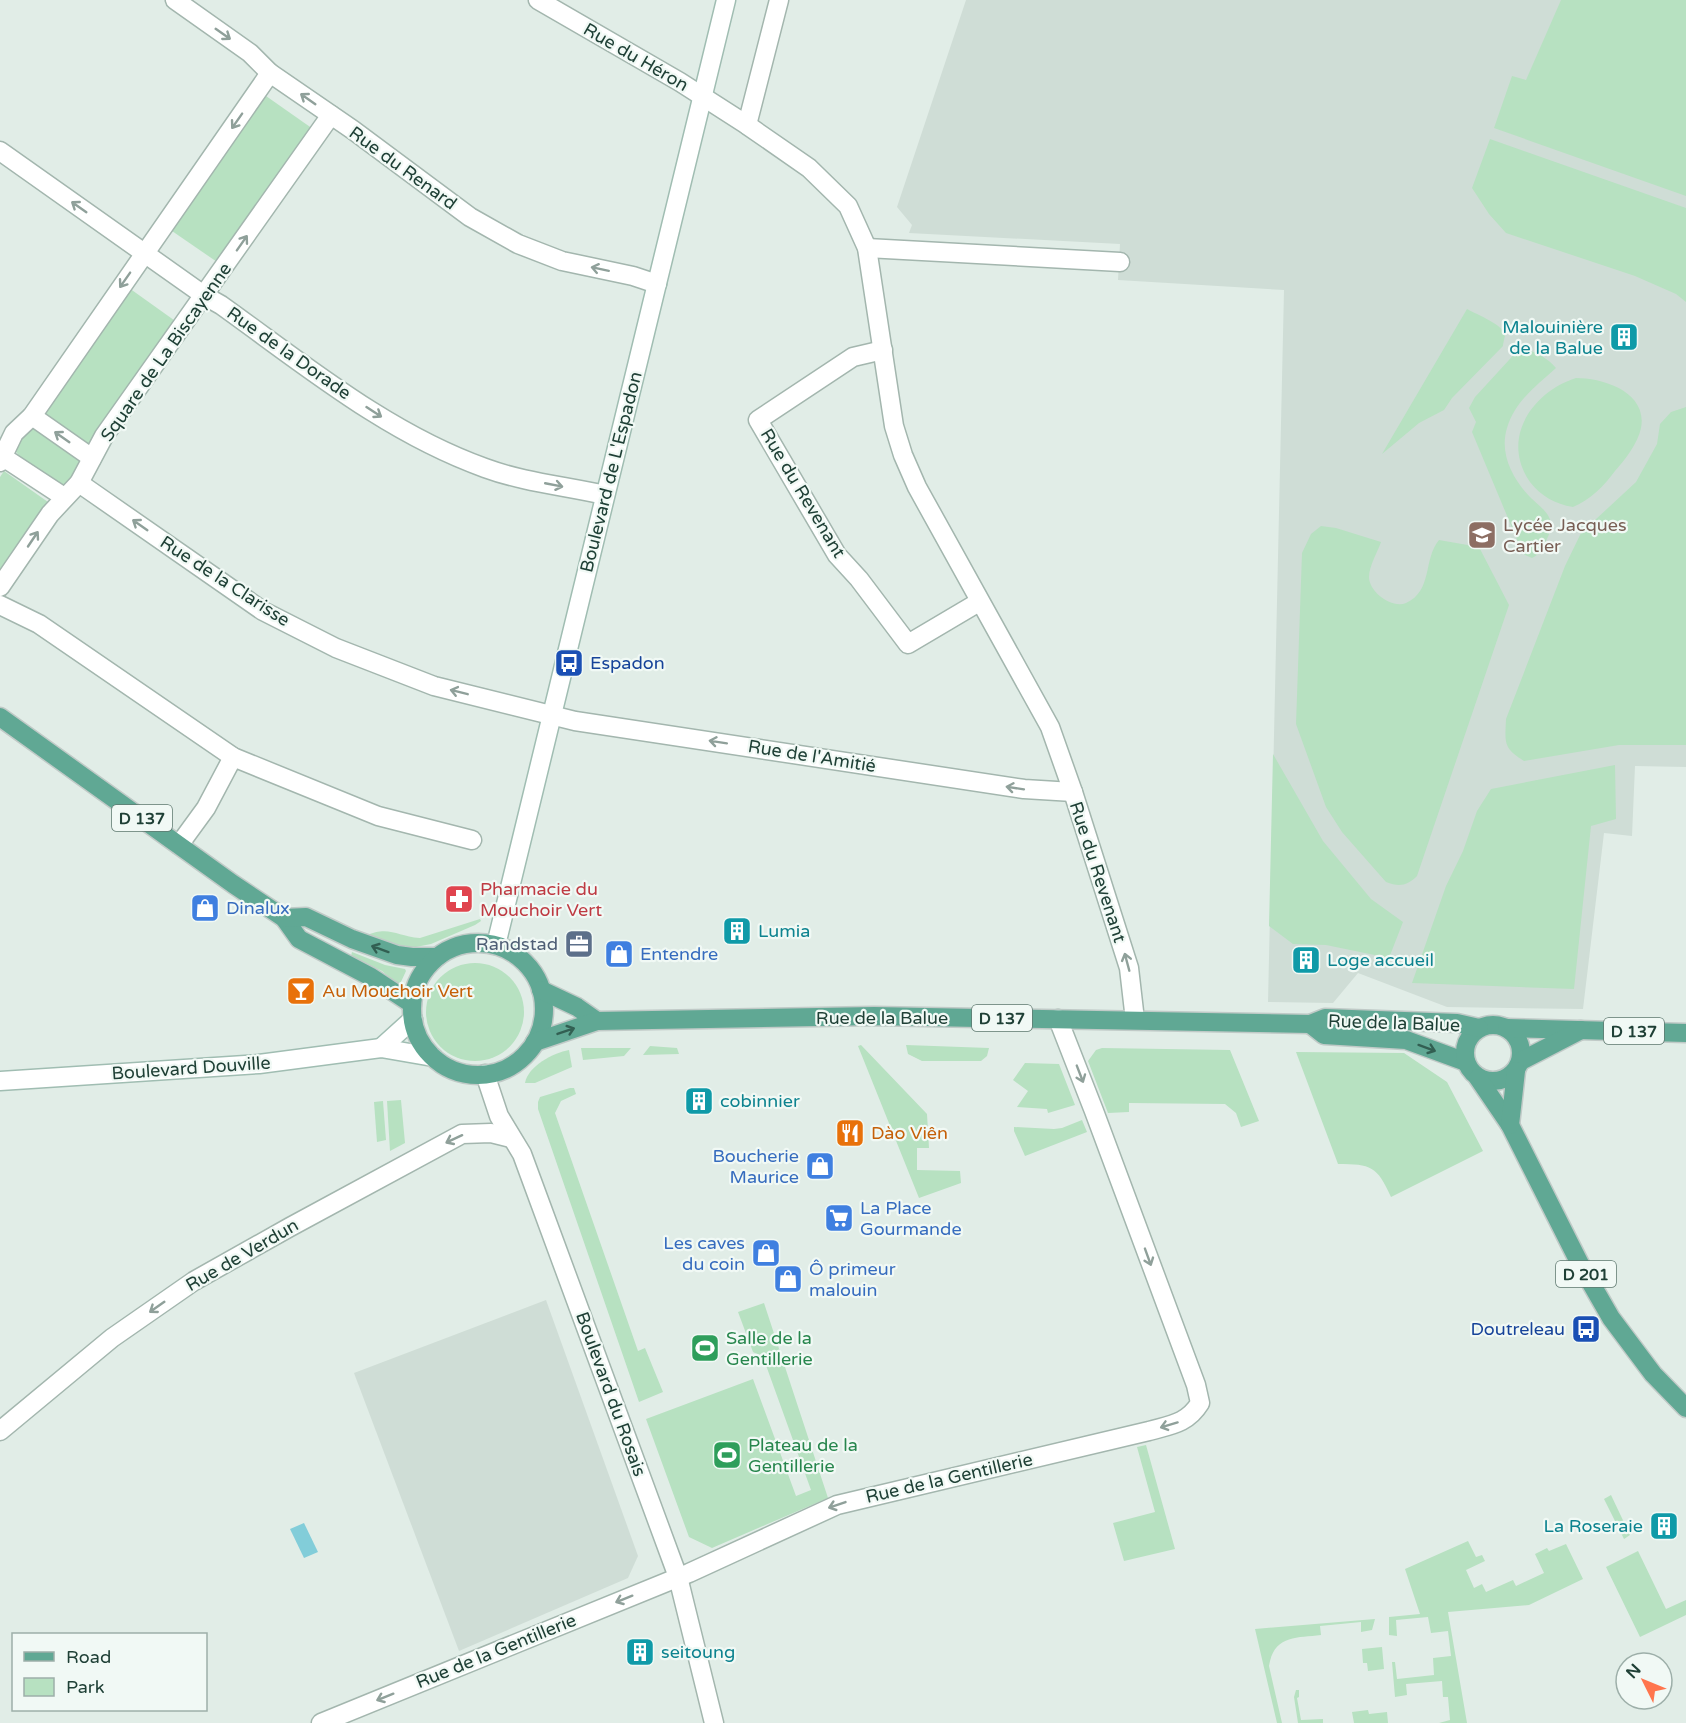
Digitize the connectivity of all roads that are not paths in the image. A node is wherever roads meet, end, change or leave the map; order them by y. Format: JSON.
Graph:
{"nodes":[{"id":1,"x":175,"y":0,"type":"edge"},
{"id":2,"x":538,"y":0,"type":"edge"},
{"id":3,"x":726,"y":0,"type":"edge"},
{"id":4,"x":779,"y":0,"type":"edge"},
{"id":5,"x":270,"y":73,"type":"junction"},
{"id":6,"x":703,"y":97,"type":"junction"},
{"id":7,"x":331,"y":116,"type":"junction"},
{"id":8,"x":747,"y":125,"type":"junction"},
{"id":9,"x":0,"y":152,"type":"edge"},
{"id":10,"x":867,"y":248,"type":"junction"},
{"id":11,"x":144,"y":253,"type":"junction"},
{"id":12,"x":1120,"y":262,"type":"dead end"},
{"id":13,"x":657,"y":284,"type":"junction"},
{"id":14,"x":205,"y":296,"type":"junction"},
{"id":15,"x":883,"y":350,"type":"junction"},
{"id":16,"x":32,"y":416,"type":"junction"},
{"id":17,"x":7,"y":428,"type":"edge"},
{"id":18,"x":92,"y":458,"type":"junction"},
{"id":19,"x":2,"y":460,"type":"edge"},
{"id":20,"x":79,"y":483,"type":"junction"},
{"id":21,"x":605,"y":495,"type":"junction"},
{"id":22,"x":64,"y":497,"type":"junction"},
{"id":23,"x":0,"y":587,"type":"edge"},
{"id":24,"x":979,"y":602,"type":"junction"},
{"id":25,"x":0,"y":605,"type":"edge"},
{"id":26,"x":552,"y":715,"type":"junction"},
{"id":27,"x":0,"y":717,"type":"edge"},
{"id":28,"x":233,"y":757,"type":"junction"},
{"id":29,"x":1073,"y":792,"type":"junction"},
{"id":30,"x":472,"y":840,"type":"dead end"},
{"id":31,"x":179,"y":845,"type":"junction"},
{"id":32,"x":284,"y":918,"type":"junction"},
{"id":33,"x":496,"y":945,"type":"junction"},
{"id":34,"x":437,"y":957,"type":"junction"},
{"id":35,"x":542,"y":990,"type":"junction"},
{"id":36,"x":412,"y":1012,"type":"junction"},
{"id":37,"x":1058,"y":1019,"type":"junction"},
{"id":38,"x":597,"y":1020,"type":"junction"},
{"id":39,"x":1135,"y":1020,"type":"junction"},
{"id":40,"x":1310,"y":1024,"type":"junction"},
{"id":41,"x":1479,"y":1028,"type":"junction"},
{"id":42,"x":1507,"y":1028,"type":"junction"},
{"id":43,"x":1583,"y":1029,"type":"junction"},
{"id":44,"x":1686,"y":1033,"type":"edge"},
{"id":45,"x":535,"y":1042,"type":"junction"},
{"id":46,"x":381,"y":1048,"type":"junction"},
{"id":47,"x":433,"y":1057,"type":"junction"},
{"id":48,"x":1466,"y":1062,"type":"junction"},
{"id":49,"x":1518,"y":1066,"type":"junction"},
{"id":50,"x":485,"y":1074,"type":"junction"},
{"id":51,"x":1478,"y":1078,"type":"junction"},
{"id":52,"x":0,"y":1081,"type":"edge"},
{"id":53,"x":1510,"y":1125,"type":"junction"},
{"id":54,"x":511,"y":1138,"type":"junction"},
{"id":55,"x":1686,"y":1408,"type":"edge"},
{"id":56,"x":0,"y":1431,"type":"edge"},
{"id":57,"x":678,"y":1576,"type":"junction"},
{"id":58,"x":321,"y":1723,"type":"edge"},
{"id":59,"x":714,"y":1723,"type":"edge"}],
"edges":[{"from":1,"to":5,"type":"street","name":"Rue du Renard","one_way":true},
{"from":2,"to":6,"type":"street","name":"Rue du Héron"},
{"from":3,"to":6,"type":"street","name":"Boulevard de L'Espadon"},
{"from":4,"to":8,"type":"street"},
{"from":7,"to":5,"type":"street","name":"Rue du Renard","one_way":true},
{"from":5,"to":11,"type":"street","one_way":true},
{"from":6,"to":8,"type":"street","name":"Rue du Revenant"},
{"from":6,"to":13,"type":"street","name":"Boulevard de L'Espadon"},
{"from":13,"to":7,"type":"street","name":"Rue du Renard","one_way":true},
{"from":14,"to":7,"type":"street","name":"Square de La Biscayenne","one_way":true},
{"from":8,"to":10,"type":"street","name":"Rue du Revenant"},
{"from":11,"to":9,"type":"street","name":"Rue de la Dorade","one_way":true},
{"from":10,"to":12,"type":"street"},
{"from":10,"to":15,"type":"street","name":"Rue du Revenant"},
{"from":11,"to":14,"type":"street","name":"Rue de la Dorade"},
{"from":11,"to":16,"type":"street","one_way":true},
{"from":13,"to":21,"type":"street","name":"Boulevard de L'Espadon"},
{"from":14,"to":18,"type":"street","name":"Square de La Biscayenne"},
{"from":14,"to":21,"type":"street","name":"Rue de la Dorade","one_way":true},
{"from":15,"to":24,"type":"street","name":"Rue du Revenant"},
{"from":15,"to":24,"type":"street","name":"Rue du Revenant"},
{"from":16,"to":17,"type":"street"},
{"from":18,"to":16,"type":"street","one_way":true},
{"from":17,"to":19,"type":"street"},
{"from":18,"to":20,"type":"street","name":"Square de La Biscayenne"},
{"from":19,"to":22,"type":"street"},
{"from":20,"to":22,"type":"street","name":"Square de La Biscayenne"},
{"from":26,"to":20,"type":"street","name":"Rue de la Clarisse","one_way":true},
{"from":21,"to":26,"type":"street","name":"Boulevard de L'Espadon"},
{"from":23,"to":22,"type":"street","name":"Square de La Biscayenne","one_way":true},
{"from":24,"to":29,"type":"street","name":"Rue du Revenant"},
{"from":25,"to":28,"type":"street"},
{"from":29,"to":26,"type":"street","name":"Rue de l'Amitié","one_way":true},
{"from":26,"to":33,"type":"street","name":"Boulevard de L'Espadon"},
{"from":27,"to":31,"type":"main road","number":"D 137"},
{"from":28,"to":30,"type":"street"},
{"from":28,"to":31,"type":"street"},
{"from":39,"to":29,"type":"street","name":"Rue du Revenant","one_way":true},
{"from":31,"to":32,"type":"main road","number":"D 137"},
{"from":34,"to":32,"type":"main road","one_way":true},
{"from":32,"to":36,"type":"main road","number":"D 137"},
{"from":33,"to":34,"type":"main road"},
{"from":33,"to":35,"type":"main road"},
{"from":34,"to":36,"type":"main road"},
{"from":35,"to":38,"type":"main road"},
{"from":35,"to":45,"type":"main road"},
{"from":36,"to":46,"type":"street"},
{"from":36,"to":47,"type":"main road"},
{"from":37,"to":38,"type":"main road","name":"Rue de la Balue","number":"D 137"},
{"from":37,"to":39,"type":"main road","name":"Rue de la Balue","number":"D 137"},
{"from":37,"to":57,"type":"street","name":"Rue de la Gentillerie","one_way":true},
{"from":45,"to":38,"type":"main road","name":"Rue de la Balue","number":"D 137","one_way":true},
{"from":39,"to":40,"type":"main road","name":"Rue de la Balue","number":"D 137"},
{"from":40,"to":41,"type":"main road","name":"Rue de la Balue","number":"D 137"},
{"from":40,"to":48,"type":"main road","name":"Rue de la Balue","number":"D 137","one_way":true},
{"from":41,"to":42,"type":"main road"},
{"from":41,"to":48,"type":"main road"},
{"from":42,"to":43,"type":"main road","number":"D 137"},
{"from":42,"to":49,"type":"main road"},
{"from":43,"to":44,"type":"main road","number":"D 137"},
{"from":43,"to":49,"type":"main road","number":"D 137"},
{"from":45,"to":50,"type":"main road"},
{"from":46,"to":47,"type":"street","name":"Boulevard Douville"},
{"from":46,"to":52,"type":"street","name":"Boulevard Douville"},
{"from":47,"to":50,"type":"main road"},
{"from":48,"to":51,"type":"main road"},
{"from":49,"to":51,"type":"main road"},
{"from":49,"to":53,"type":"main road"},
{"from":50,"to":54,"type":"street","name":"Boulevard du Rosais"},
{"from":51,"to":53,"type":"main road","number":"D 201"},
{"from":53,"to":55,"type":"main road","number":"D 201"},
{"from":54,"to":56,"type":"street","name":"Rue de Verdun","one_way":true},
{"from":54,"to":57,"type":"street","name":"Boulevard du Rosais"},
{"from":57,"to":58,"type":"street","name":"Rue de la Gentillerie","one_way":true},
{"from":57,"to":59,"type":"street","name":"Boulevard du Rosais"}]}
